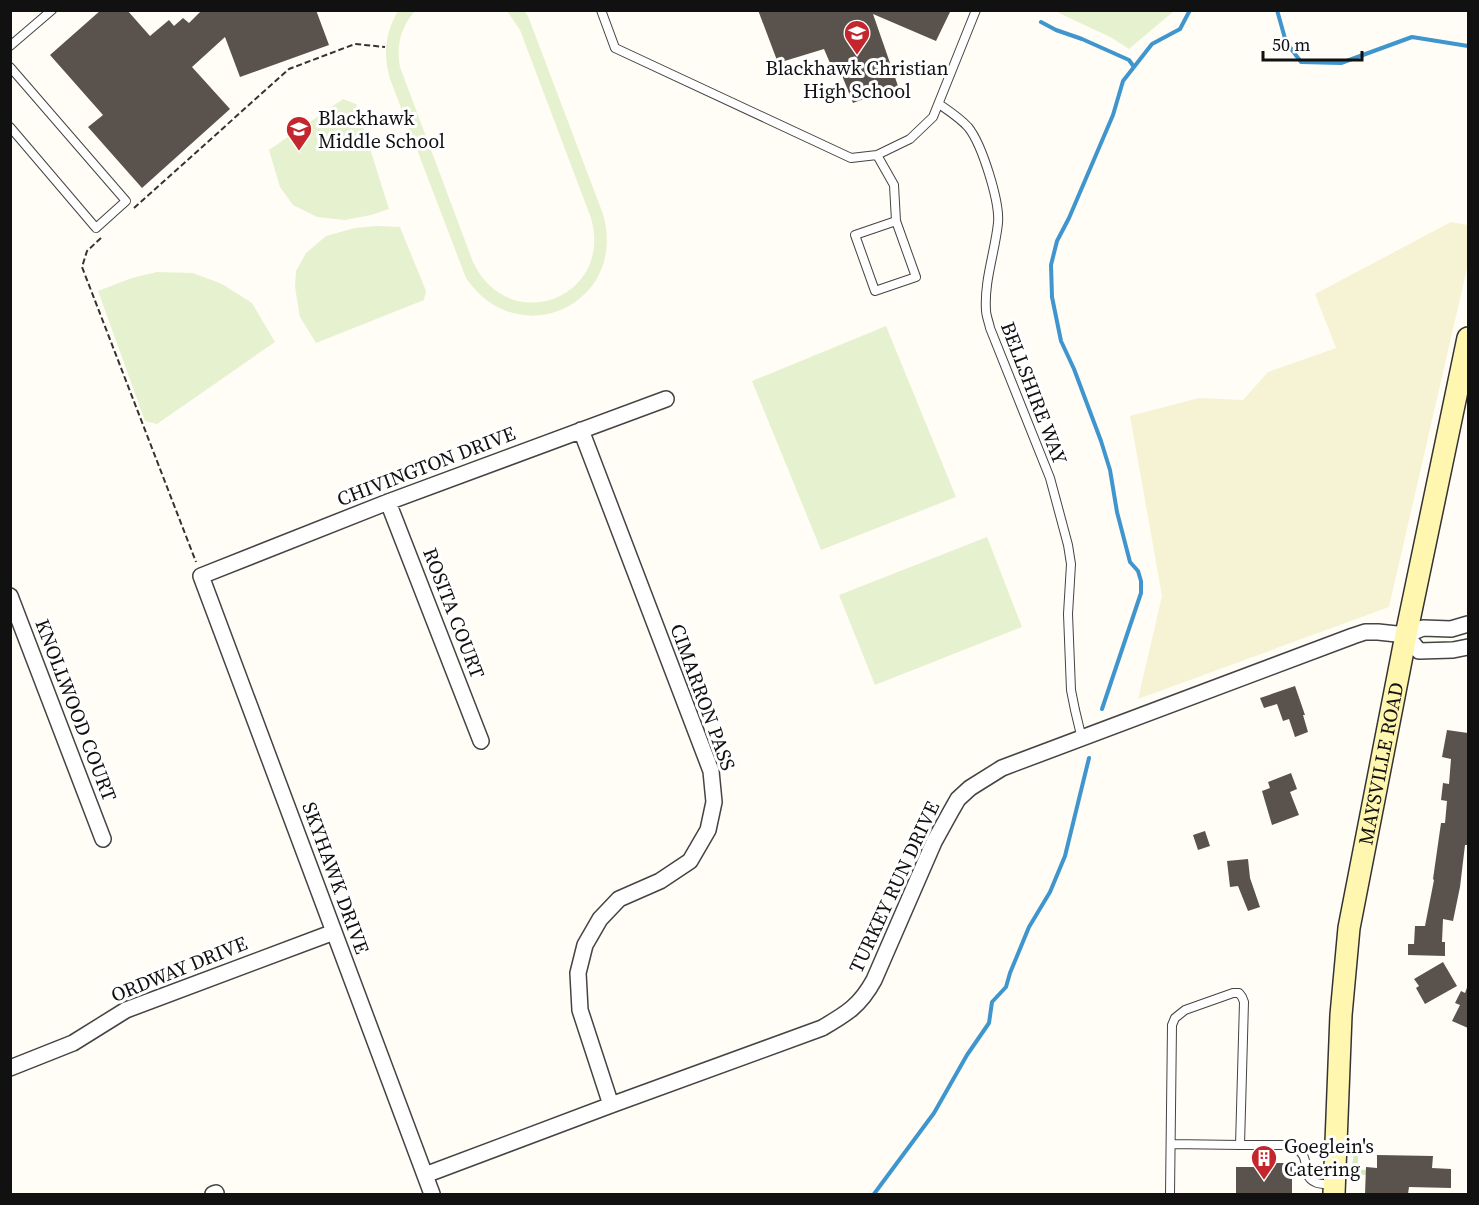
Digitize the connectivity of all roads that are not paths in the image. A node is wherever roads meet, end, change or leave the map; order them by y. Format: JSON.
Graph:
{"nodes":[{"id":1,"x":52,"y":10,"type":"edge"},
{"id":2,"x":601,"y":10,"type":"edge"},
{"id":3,"x":976,"y":10,"type":"edge"},
{"id":4,"x":10,"y":46,"type":"edge"},
{"id":5,"x":10,"y":67,"type":"edge"},
{"id":6,"x":939,"y":104,"type":"junction"},
{"id":7,"x":10,"y":127,"type":"edge"},
{"id":8,"x":877,"y":155,"type":"junction"},
{"id":9,"x":896,"y":221,"type":"junction"},
{"id":10,"x":1468,"y":338,"type":"edge"},
{"id":11,"x":666,"y":399,"type":"dead end"},
{"id":12,"x":581,"y":430,"type":"junction"},
{"id":13,"x":388,"y":502,"type":"junction"},
{"id":14,"x":201,"y":576,"type":"joint"},
{"id":15,"x":10,"y":596,"type":"edge"},
{"id":16,"x":1468,"y":624,"type":"edge"},
{"id":17,"x":1406,"y":635,"type":"junction"},
{"id":18,"x":1468,"y":647,"type":"edge"},
{"id":19,"x":1082,"y":738,"type":"junction"},
{"id":20,"x":481,"y":741,"type":"dead end"},
{"id":21,"x":103,"y":839,"type":"dead end"},
{"id":22,"x":334,"y":932,"type":"junction"},
{"id":23,"x":10,"y":1068,"type":"edge"},
{"id":24,"x":611,"y":1105,"type":"junction"},
{"id":25,"x":1171,"y":1144,"type":"junction"},
{"id":26,"x":1240,"y":1145,"type":"junction"},
{"id":27,"x":425,"y":1174,"type":"junction"},
{"id":28,"x":1334,"y":1189,"type":"edge"},
{"id":29,"x":432,"y":1194,"type":"edge"},
{"id":30,"x":1170,"y":1194,"type":"edge"}],
"edges":[{"from":1,"to":4,"type":"lane"},
{"from":2,"to":8,"type":"lane"},
{"from":3,"to":6,"type":"lane"},
{"from":5,"to":7,"type":"lane"},
{"from":6,"to":8,"type":"lane"},
{"from":6,"to":19,"type":"lane","name":"BELLSHIRE WAY"},
{"from":8,"to":9,"type":"lane"},
{"from":9,"to":9,"type":"lane"},
{"from":10,"to":17,"type":"main road","name":"MAYSVILLE ROAD"},
{"from":11,"to":12,"type":"street","name":"CHIVINGTON DRIVE"},
{"from":12,"to":13,"type":"street","name":"CHIVINGTON DRIVE"},
{"from":12,"to":24,"type":"street","name":"CIMARRON PASS"},
{"from":13,"to":14,"type":"street","name":"CHIVINGTON DRIVE"},
{"from":13,"to":20,"type":"street","name":"ROSITA COURT"},
{"from":14,"to":22,"type":"street","name":"SKYHAWK DRIVE"},
{"from":15,"to":21,"type":"street","name":"KNOLLWOOD COURT"},
{"from":16,"to":17,"type":"street"},
{"from":17,"to":18,"type":"street"},
{"from":17,"to":19,"type":"street","name":"TURKEY RUN DRIVE"},
{"from":17,"to":28,"type":"main road","name":"MAYSVILLE ROAD"},
{"from":19,"to":24,"type":"street","name":"TURKEY RUN DRIVE"},
{"from":22,"to":23,"type":"street","name":"ORDWAY DRIVE"},
{"from":22,"to":27,"type":"street","name":"SKYHAWK DRIVE"},
{"from":24,"to":27,"type":"street","name":"TURKEY RUN DRIVE"},
{"from":25,"to":26,"type":"lane"},
{"from":25,"to":26,"type":"lane"},
{"from":25,"to":30,"type":"lane"},
{"from":26,"to":28,"type":"lane"},
{"from":27,"to":29,"type":"street","name":"SKYHAWK DRIVE"}]}
